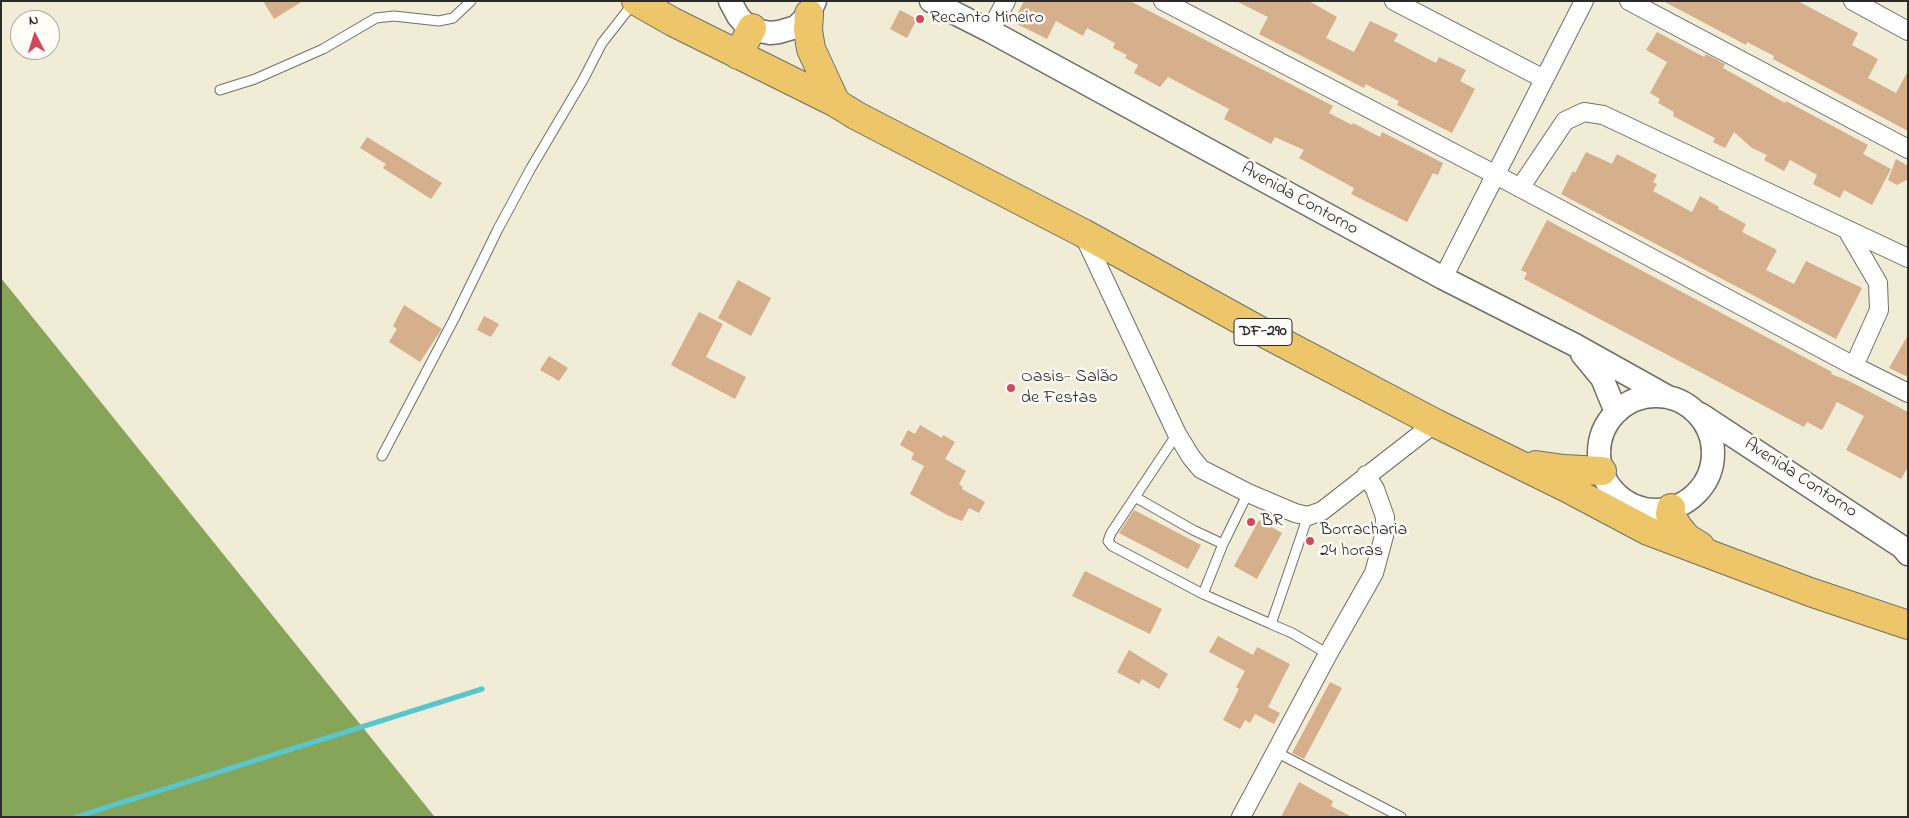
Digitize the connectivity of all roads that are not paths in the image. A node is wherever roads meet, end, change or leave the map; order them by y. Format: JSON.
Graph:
{"nodes":[{"id":1,"x":471,"y":1,"type":"edge"},
{"id":2,"x":636,"y":1,"type":"edge"},
{"id":3,"x":730,"y":1,"type":"edge"},
{"id":4,"x":931,"y":1,"type":"edge"},
{"id":5,"x":1163,"y":1,"type":"edge"},
{"id":6,"x":1394,"y":1,"type":"edge"},
{"id":7,"x":1584,"y":1,"type":"edge"},
{"id":8,"x":1629,"y":1,"type":"edge"},
{"id":9,"x":1853,"y":1,"type":"edge"},
{"id":10,"x":812,"y":8,"type":"edge"},
{"id":11,"x":998,"y":11,"type":"edge"},
{"id":12,"x":752,"y":28,"type":"junction"},
{"id":13,"x":1908,"y":30,"type":"edge"},
{"id":14,"x":738,"y":55,"type":"junction"},
{"id":15,"x":1544,"y":80,"type":"junction"},
{"id":16,"x":220,"y":90,"type":"dead end"},
{"id":17,"x":836,"y":103,"type":"junction"},
{"id":18,"x":1908,"y":149,"type":"edge"},
{"id":19,"x":1496,"y":175,"type":"junction"},
{"id":20,"x":1520,"y":188,"type":"junction"},
{"id":21,"x":1847,"y":230,"type":"junction"},
{"id":22,"x":1083,"y":233,"type":"junction"},
{"id":23,"x":1908,"y":258,"type":"edge"},
{"id":24,"x":1443,"y":278,"type":"junction"},
{"id":25,"x":1576,"y":346,"type":"junction"},
{"id":26,"x":1854,"y":366,"type":"junction"},
{"id":27,"x":1908,"y":393,"type":"edge"},
{"id":28,"x":1668,"y":397,"type":"junction"},
{"id":29,"x":1690,"y":407,"type":"junction"},
{"id":30,"x":1616,"y":412,"type":"junction"},
{"id":31,"x":1435,"y":422,"type":"junction"},
{"id":32,"x":1177,"y":434,"type":"junction"},
{"id":33,"x":382,"y":456,"type":"dead end"},
{"id":34,"x":1514,"y":462,"type":"junction"},
{"id":35,"x":1602,"y":471,"type":"junction"},
{"id":36,"x":1366,"y":475,"type":"junction"},
{"id":37,"x":1248,"y":493,"type":"junction"},
{"id":38,"x":1135,"y":497,"type":"junction"},
{"id":39,"x":1671,"y":508,"type":"junction"},
{"id":40,"x":1308,"y":516,"type":"junction"},
{"id":41,"x":1223,"y":544,"type":"junction"},
{"id":42,"x":1906,"y":546,"type":"edge"},
{"id":43,"x":1716,"y":557,"type":"junction"},
{"id":44,"x":1203,"y":594,"type":"junction"},
{"id":45,"x":1271,"y":624,"type":"junction"},
{"id":46,"x":1908,"y":625,"type":"edge"},
{"id":47,"x":1328,"y":654,"type":"junction"},
{"id":48,"x":1276,"y":752,"type":"junction"},
{"id":49,"x":1241,"y":817,"type":"edge"},
{"id":50,"x":1402,"y":817,"type":"edge"}],
"edges":[{"from":1,"to":16,"type":"lane"},
{"from":2,"to":14,"type":"highway","number":"DF-290"},
{"from":2,"to":33,"type":"lane"},
{"from":3,"to":12,"type":"street"},
{"from":4,"to":11,"type":"street","name":"Avenida Contorno"},
{"from":5,"to":19,"type":"street"},
{"from":6,"to":15,"type":"street"},
{"from":7,"to":15,"type":"street"},
{"from":8,"to":18,"type":"street"},
{"from":9,"to":13,"type":"street"},
{"from":10,"to":12,"type":"street"},
{"from":10,"to":17,"type":"highway"},
{"from":11,"to":24,"type":"street","name":"Avenida Contorno"},
{"from":12,"to":14,"type":"highway"},
{"from":14,"to":17,"type":"highway","number":"DF-290"},
{"from":15,"to":19,"type":"street"},
{"from":17,"to":22,"type":"highway","number":"DF-290"},
{"from":19,"to":20,"type":"street"},
{"from":19,"to":24,"type":"street"},
{"from":20,"to":21,"type":"street"},
{"from":20,"to":26,"type":"street"},
{"from":21,"to":23,"type":"street"},
{"from":21,"to":26,"type":"street"},
{"from":22,"to":31,"type":"highway","number":"DF-290"},
{"from":22,"to":32,"type":"street"},
{"from":24,"to":25,"type":"street","name":"Avenida Contorno"},
{"from":25,"to":28,"type":"street","name":"Avenida Contorno"},
{"from":25,"to":30,"type":"street"},
{"from":26,"to":27,"type":"street"},
{"from":28,"to":29,"type":"street"},
{"from":28,"to":30,"type":"street"},
{"from":29,"to":39,"type":"street"},
{"from":29,"to":42,"type":"street","name":"Avenida Contorno"},
{"from":30,"to":35,"type":"street"},
{"from":31,"to":34,"type":"highway","number":"DF-290"},
{"from":31,"to":36,"type":"street"},
{"from":32,"to":37,"type":"street"},
{"from":32,"to":38,"type":"lane"},
{"from":34,"to":35,"type":"highway"},
{"from":34,"to":43,"type":"highway","number":"DF-290"},
{"from":35,"to":39,"type":"street"},
{"from":36,"to":40,"type":"street"},
{"from":36,"to":47,"type":"street"},
{"from":37,"to":40,"type":"street"},
{"from":37,"to":41,"type":"lane"},
{"from":38,"to":41,"type":"lane"},
{"from":38,"to":44,"type":"lane"},
{"from":39,"to":43,"type":"highway"},
{"from":40,"to":45,"type":"lane"},
{"from":41,"to":44,"type":"lane"},
{"from":43,"to":46,"type":"highway","number":"DF-290"},
{"from":44,"to":45,"type":"lane"},
{"from":45,"to":47,"type":"lane"},
{"from":47,"to":48,"type":"street"},
{"from":48,"to":49,"type":"street"},
{"from":48,"to":50,"type":"lane"}]}
